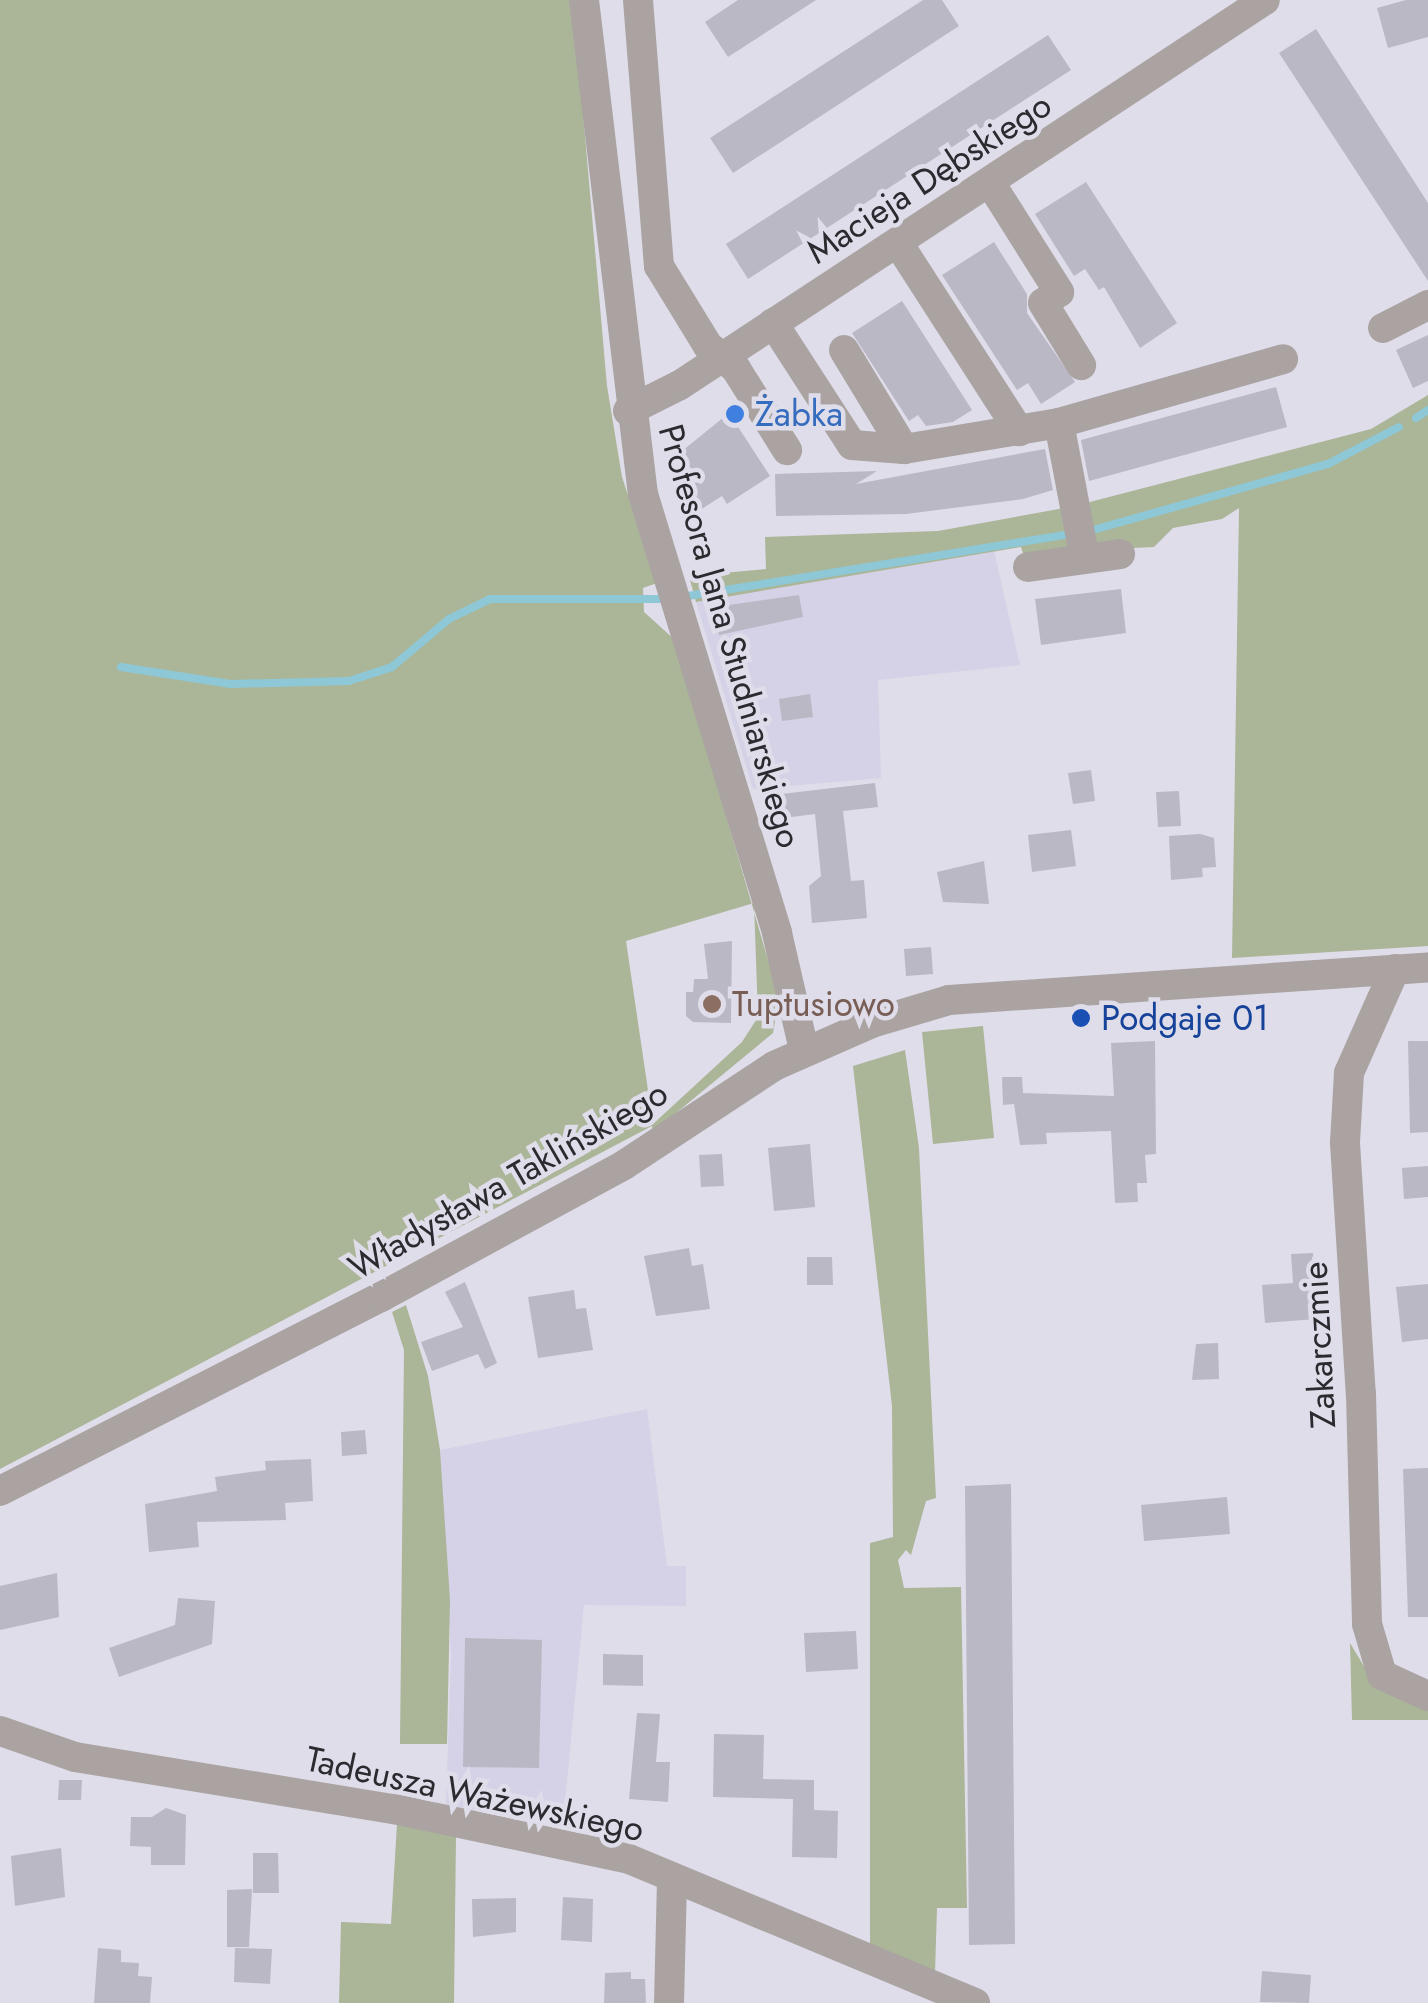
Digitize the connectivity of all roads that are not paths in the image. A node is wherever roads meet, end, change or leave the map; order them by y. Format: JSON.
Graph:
{"nodes":[{"id":1,"x":584,"y":0,"type":"edge"},
{"id":2,"x":638,"y":0,"type":"edge"},
{"id":3,"x":1265,"y":0,"type":"edge"},
{"id":4,"x":990,"y":184,"type":"junction"},
{"id":5,"x":898,"y":243,"type":"junction"},
{"id":6,"x":1428,"y":306,"type":"edge"},
{"id":7,"x":774,"y":323,"type":"junction"},
{"id":8,"x":1382,"y":328,"type":"dead end"},
{"id":9,"x":844,"y":350,"type":"dead end"},
{"id":10,"x":721,"y":357,"type":"junction"},
{"id":11,"x":1283,"y":359,"type":"dead end"},
{"id":12,"x":1081,"y":365,"type":"dead end"},
{"id":13,"x":628,"y":412,"type":"junction"},
{"id":14,"x":1058,"y":424,"type":"junction"},
{"id":15,"x":1019,"y":430,"type":"junction"},
{"id":16,"x":904,"y":449,"type":"junction"},
{"id":17,"x":787,"y":450,"type":"dead end"},
{"id":18,"x":1120,"y":554,"type":"dead end"},
{"id":19,"x":1085,"y":560,"type":"junction"},
{"id":20,"x":1028,"y":567,"type":"dead end"},
{"id":21,"x":1428,"y":967,"type":"edge"},
{"id":22,"x":1396,"y":969,"type":"junction"},
{"id":23,"x":804,"y":1050,"type":"junction"},
{"id":24,"x":0,"y":1491,"type":"edge"},
{"id":25,"x":1428,"y":1696,"type":"edge"},
{"id":26,"x":0,"y":1731,"type":"edge"},
{"id":27,"x":672,"y":1878,"type":"junction"},
{"id":28,"x":669,"y":2003,"type":"edge"},
{"id":29,"x":975,"y":2003,"type":"edge"}],
"edges":[{"from":1,"to":13,"type":"street","name":"Profesora Jana Studniarskiego"},
{"from":2,"to":10,"type":"street"},
{"from":3,"to":4,"type":"street","name":"Macieja Dębskiego"},
{"from":4,"to":5,"type":"street","name":"Macieja Dębskiego"},
{"from":4,"to":12,"type":"street"},
{"from":5,"to":7,"type":"street","name":"Macieja Dębskiego"},
{"from":5,"to":15,"type":"street"},
{"from":6,"to":8,"type":"street"},
{"from":7,"to":10,"type":"street","name":"Macieja Dębskiego"},
{"from":7,"to":16,"type":"street"},
{"from":9,"to":16,"type":"street"},
{"from":10,"to":13,"type":"street","name":"Macieja Dębskiego"},
{"from":10,"to":17,"type":"street"},
{"from":11,"to":14,"type":"street"},
{"from":13,"to":23,"type":"street","name":"Profesora Jana Studniarskiego"},
{"from":14,"to":15,"type":"street"},
{"from":14,"to":19,"type":"street"},
{"from":15,"to":16,"type":"street"},
{"from":18,"to":19,"type":"street"},
{"from":19,"to":20,"type":"street"},
{"from":21,"to":22,"type":"street","name":"Władysława Taklińskiego"},
{"from":22,"to":23,"type":"street","name":"Władysława Taklińskiego"},
{"from":22,"to":25,"type":"street","name":"Zakarczmie"},
{"from":23,"to":24,"type":"street","name":"Władysława Taklińskiego"},
{"from":26,"to":27,"type":"street","name":"Tadeusza Ważewskiego"},
{"from":27,"to":28,"type":"street"},
{"from":27,"to":29,"type":"street","name":"Tadeusza Ważewskiego"}]}
